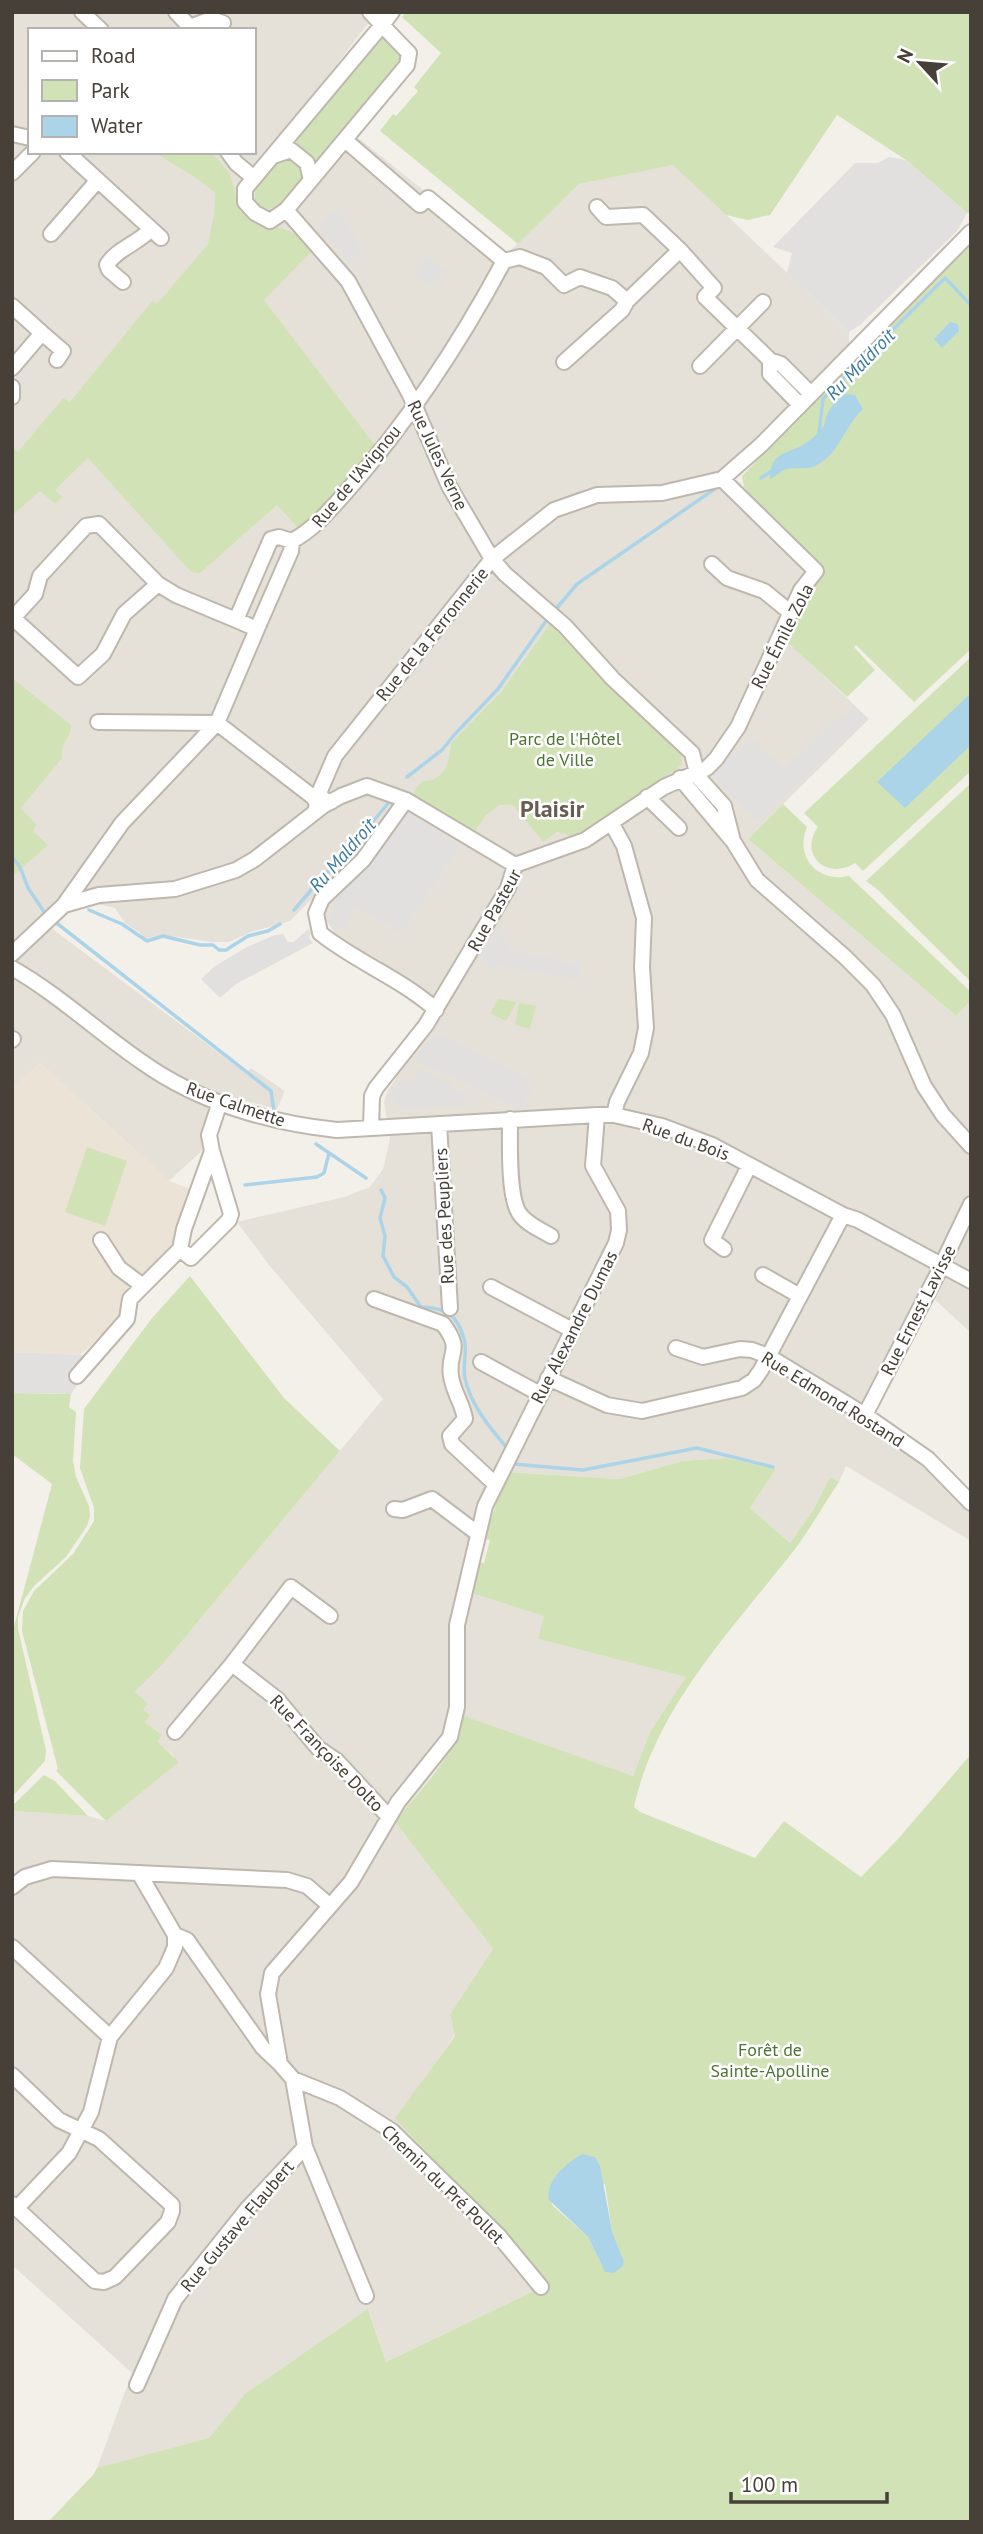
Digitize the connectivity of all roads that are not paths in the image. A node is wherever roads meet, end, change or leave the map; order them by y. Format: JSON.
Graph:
{"nodes":[{"id":1,"x":82,"y":12,"type":"edge"},
{"id":2,"x":176,"y":12,"type":"edge"},
{"id":3,"x":370,"y":12,"type":"edge"},
{"id":4,"x":392,"y":12,"type":"edge"},
{"id":5,"x":223,"y":23,"type":"dead end"},
{"id":6,"x":382,"y":25,"type":"junction"},
{"id":7,"x":99,"y":28,"type":"edge"},
{"id":8,"x":189,"y":28,"type":"edge"},
{"id":9,"x":345,"y":140,"type":"junction"},
{"id":10,"x":30,"y":154,"type":"edge"},
{"id":11,"x":69,"y":154,"type":"edge"},
{"id":12,"x":229,"y":154,"type":"edge"},
{"id":13,"x":273,"y":156,"type":"junction"},
{"id":14,"x":12,"y":173,"type":"edge"},
{"id":15,"x":254,"y":178,"type":"junction"},
{"id":16,"x":98,"y":180,"type":"junction"},
{"id":17,"x":311,"y":180,"type":"junction"},
{"id":18,"x":597,"y":207,"type":"dead end"},
{"id":19,"x":286,"y":210,"type":"junction"},
{"id":20,"x":971,"y":232,"type":"edge"},
{"id":21,"x":51,"y":234,"type":"dead end"},
{"id":22,"x":680,"y":250,"type":"junction"},
{"id":23,"x":504,"y":261,"type":"junction"},
{"id":24,"x":123,"y":282,"type":"dead end"},
{"id":25,"x":627,"y":301,"type":"junction"},
{"id":26,"x":764,"y":302,"type":"dead end"},
{"id":27,"x":12,"y":306,"type":"edge"},
{"id":28,"x":737,"y":327,"type":"junction"},
{"id":29,"x":42,"y":333,"type":"junction"},
{"id":30,"x":58,"y":360,"type":"dead end"},
{"id":31,"x":770,"y":360,"type":"junction"},
{"id":32,"x":564,"y":362,"type":"dead end"},
{"id":33,"x":700,"y":366,"type":"dead end"},
{"id":34,"x":12,"y":368,"type":"edge"},
{"id":35,"x":12,"y":387,"type":"edge"},
{"id":36,"x":811,"y":394,"type":"junction"},
{"id":37,"x":12,"y":397,"type":"edge"},
{"id":38,"x":415,"y":405,"type":"junction"},
{"id":39,"x":800,"y":405,"type":"junction"},
{"id":40,"x":722,"y":479,"type":"junction"},
{"id":41,"x":292,"y":541,"type":"junction"},
{"id":42,"x":492,"y":559,"type":"junction"},
{"id":43,"x":712,"y":564,"type":"dead end"},
{"id":44,"x":158,"y":584,"type":"junction"},
{"id":45,"x":791,"y":613,"type":"junction"},
{"id":46,"x":12,"y":618,"type":"edge"},
{"id":47,"x":236,"y":620,"type":"junction"},
{"id":48,"x":257,"y":629,"type":"junction"},
{"id":49,"x":98,"y":722,"type":"dead end"},
{"id":50,"x":217,"y":723,"type":"junction"},
{"id":51,"x":697,"y":772,"type":"junction"},
{"id":52,"x":326,"y":778,"type":"junction"},
{"id":53,"x":680,"y":778,"type":"junction"},
{"id":54,"x":300,"y":786,"type":"junction"},
{"id":55,"x":647,"y":797,"type":"junction"},
{"id":56,"x":406,"y":800,"type":"junction"},
{"id":57,"x":331,"y":802,"type":"junction"},
{"id":58,"x":314,"y":812,"type":"junction"},
{"id":59,"x":612,"y":824,"type":"junction"},
{"id":60,"x":679,"y":828,"type":"dead end"},
{"id":61,"x":733,"y":841,"type":"junction"},
{"id":62,"x":515,"y":865,"type":"junction"},
{"id":63,"x":64,"y":905,"type":"junction"},
{"id":64,"x":12,"y":954,"type":"edge"},
{"id":65,"x":12,"y":968,"type":"edge"},
{"id":66,"x":436,"y":1010,"type":"junction"},
{"id":67,"x":220,"y":1102,"type":"junction"},
{"id":68,"x":597,"y":1115,"type":"junction"},
{"id":69,"x":614,"y":1115,"type":"junction"},
{"id":70,"x":509,"y":1119,"type":"junction"},
{"id":71,"x":439,"y":1124,"type":"junction"},
{"id":72,"x":371,"y":1128,"type":"junction"},
{"id":73,"x":971,"y":1146,"type":"edge"},
{"id":74,"x":212,"y":1151,"type":"junction"},
{"id":75,"x":749,"y":1166,"type":"junction"},
{"id":76,"x":971,"y":1204,"type":"edge"},
{"id":77,"x":843,"y":1215,"type":"junction"},
{"id":78,"x":551,"y":1236,"type":"dead end"},
{"id":79,"x":101,"y":1240,"type":"dead end"},
{"id":80,"x":724,"y":1249,"type":"dead end"},
{"id":81,"x":180,"y":1250,"type":"junction"},
{"id":82,"x":942,"y":1265,"type":"junction"},
{"id":83,"x":763,"y":1275,"type":"dead end"},
{"id":84,"x":971,"y":1281,"type":"edge"},
{"id":85,"x":143,"y":1286,"type":"junction"},
{"id":86,"x":491,"y":1287,"type":"dead end"},
{"id":87,"x":800,"y":1296,"type":"junction"},
{"id":88,"x":374,"y":1299,"type":"dead end"},
{"id":89,"x":450,"y":1308,"type":"dead end"},
{"id":90,"x":572,"y":1330,"type":"junction"},
{"id":91,"x":676,"y":1348,"type":"dead end"},
{"id":92,"x":768,"y":1356,"type":"junction"},
{"id":93,"x":481,"y":1362,"type":"dead end"},
{"id":94,"x":77,"y":1376,"type":"dead end"},
{"id":95,"x":548,"y":1378,"type":"junction"},
{"id":96,"x":540,"y":1394,"type":"junction"},
{"id":97,"x":865,"y":1415,"type":"junction"},
{"id":98,"x":495,"y":1483,"type":"junction"},
{"id":99,"x":971,"y":1503,"type":"edge"},
{"id":100,"x":394,"y":1509,"type":"dead end"},
{"id":101,"x":477,"y":1533,"type":"junction"},
{"id":102,"x":330,"y":1616,"type":"dead end"},
{"id":103,"x":232,"y":1664,"type":"junction"},
{"id":104,"x":175,"y":1732,"type":"dead end"},
{"id":105,"x":389,"y":1817,"type":"junction"},
{"id":106,"x":139,"y":1873,"type":"junction"},
{"id":107,"x":12,"y":1887,"type":"edge"},
{"id":108,"x":329,"y":1905,"type":"junction"},
{"id":109,"x":176,"y":1935,"type":"junction"},
{"id":110,"x":12,"y":1947,"type":"edge"},
{"id":111,"x":110,"y":2036,"type":"junction"},
{"id":112,"x":280,"y":2064,"type":"junction"},
{"id":113,"x":12,"y":2075,"type":"edge"},
{"id":114,"x":293,"y":2079,"type":"junction"},
{"id":115,"x":81,"y":2130,"type":"junction"},
{"id":116,"x":305,"y":2147,"type":"junction"},
{"id":117,"x":15,"y":2206,"type":"edge"},
{"id":118,"x":541,"y":2287,"type":"dead end"},
{"id":119,"x":366,"y":2296,"type":"dead end"},
{"id":120,"x":137,"y":2385,"type":"dead end"}],
"edges":[{"from":1,"to":7,"type":"street"},
{"from":2,"to":8,"type":"street"},
{"from":3,"to":6,"type":"street"},
{"from":4,"to":6,"type":"street"},
{"from":5,"to":8,"type":"street"},
{"from":6,"to":9,"type":"street"},
{"from":6,"to":13,"type":"street"},
{"from":9,"to":17,"type":"street"},
{"from":9,"to":23,"type":"street"},
{"from":10,"to":14,"type":"street"},
{"from":11,"to":16,"type":"street"},
{"from":12,"to":15,"type":"street"},
{"from":13,"to":15,"type":"street"},
{"from":13,"to":17,"type":"street"},
{"from":15,"to":19,"type":"street"},
{"from":16,"to":21,"type":"street"},
{"from":16,"to":24,"type":"street"},
{"from":17,"to":19,"type":"street"},
{"from":18,"to":22,"type":"street"},
{"from":19,"to":38,"type":"street","name":"Rue Jules Verne"},
{"from":20,"to":36,"type":"street"},
{"from":22,"to":25,"type":"street"},
{"from":22,"to":28,"type":"street"},
{"from":23,"to":25,"type":"street"},
{"from":23,"to":38,"type":"street","name":"Rue de l'Avignou"},
{"from":25,"to":32,"type":"street"},
{"from":26,"to":28,"type":"street"},
{"from":27,"to":29,"type":"street"},
{"from":28,"to":31,"type":"street"},
{"from":28,"to":33,"type":"street"},
{"from":29,"to":30,"type":"street"},
{"from":29,"to":34,"type":"street"},
{"from":31,"to":36,"type":"street"},
{"from":31,"to":39,"type":"street"},
{"from":35,"to":37,"type":"street"},
{"from":36,"to":39,"type":"street"},
{"from":38,"to":41,"type":"street","name":"Rue de l'Avignou"},
{"from":38,"to":42,"type":"street","name":"Rue Jules Verne"},
{"from":39,"to":40,"type":"street"},
{"from":40,"to":42,"type":"street","name":"Rue de la Ferronnerie"},
{"from":40,"to":45,"type":"street","name":"Rue Émile Zola"},
{"from":41,"to":47,"type":"street","name":"Rue de l'Avignou"},
{"from":41,"to":48,"type":"street"},
{"from":42,"to":51,"type":"street","name":"Rue Jules Verne"},
{"from":42,"to":52,"type":"street","name":"Rue de la Ferronnerie"},
{"from":43,"to":45,"type":"street"},
{"from":44,"to":46,"type":"street"},
{"from":44,"to":46,"type":"street"},
{"from":44,"to":47,"type":"street"},
{"from":45,"to":51,"type":"street","name":"Rue Émile Zola"},
{"from":47,"to":48,"type":"street"},
{"from":48,"to":50,"type":"street"},
{"from":49,"to":50,"type":"street"},
{"from":50,"to":54,"type":"street"},
{"from":50,"to":63,"type":"street"},
{"from":51,"to":53,"type":"street","name":"Rue Pasteur"},
{"from":51,"to":61,"type":"street","name":"Rue Jules Verne"},
{"from":52,"to":54,"type":"street"},
{"from":52,"to":57,"type":"street"},
{"from":53,"to":55,"type":"street","name":"Rue Pasteur"},
{"from":53,"to":61,"type":"street"},
{"from":54,"to":58,"type":"street"},
{"from":55,"to":59,"type":"street","name":"Rue Pasteur"},
{"from":55,"to":60,"type":"street"},
{"from":56,"to":57,"type":"street"},
{"from":56,"to":62,"type":"street"},
{"from":56,"to":66,"type":"street"},
{"from":57,"to":58,"type":"street"},
{"from":58,"to":63,"type":"street"},
{"from":59,"to":62,"type":"street","name":"Rue Pasteur"},
{"from":59,"to":69,"type":"street"},
{"from":61,"to":73,"type":"street"},
{"from":62,"to":66,"type":"street","name":"Rue Pasteur"},
{"from":63,"to":64,"type":"street"},
{"from":65,"to":67,"type":"street","name":"Rue Calmette"},
{"from":66,"to":72,"type":"street","name":"Rue Pasteur"},
{"from":67,"to":72,"type":"street","name":"Rue Calmette"},
{"from":67,"to":74,"type":"street"},
{"from":68,"to":69,"type":"street","name":"Rue du Bois"},
{"from":68,"to":70,"type":"street","name":"Rue du Bois"},
{"from":68,"to":90,"type":"street","name":"Rue Alexandre Dumas"},
{"from":69,"to":75,"type":"street","name":"Rue du Bois"},
{"from":70,"to":71,"type":"street","name":"Rue du Bois"},
{"from":70,"to":78,"type":"street"},
{"from":71,"to":72,"type":"street","name":"Rue du Bois"},
{"from":71,"to":89,"type":"street","name":"Rue des Peupliers"},
{"from":74,"to":81,"type":"street"},
{"from":74,"to":81,"type":"street"},
{"from":75,"to":77,"type":"street","name":"Rue du Bois"},
{"from":75,"to":80,"type":"street"},
{"from":76,"to":82,"type":"street","name":"Rue Ernest Lavisse"},
{"from":77,"to":82,"type":"street","name":"Rue du Bois"},
{"from":77,"to":87,"type":"street"},
{"from":79,"to":85,"type":"street"},
{"from":81,"to":85,"type":"street"},
{"from":82,"to":84,"type":"street","name":"Rue du Bois"},
{"from":82,"to":97,"type":"street","name":"Rue Ernest Lavisse"},
{"from":83,"to":87,"type":"street"},
{"from":85,"to":94,"type":"street"},
{"from":86,"to":90,"type":"street"},
{"from":87,"to":92,"type":"street"},
{"from":88,"to":98,"type":"street"},
{"from":90,"to":95,"type":"street","name":"Rue Alexandre Dumas"},
{"from":91,"to":92,"type":"street","name":"Rue Edmond Rostand"},
{"from":92,"to":95,"type":"street"},
{"from":92,"to":97,"type":"street","name":"Rue Edmond Rostand"},
{"from":93,"to":96,"type":"street"},
{"from":95,"to":96,"type":"street","name":"Rue Alexandre Dumas"},
{"from":96,"to":98,"type":"street","name":"Rue Alexandre Dumas"},
{"from":97,"to":99,"type":"street","name":"Rue Edmond Rostand"},
{"from":98,"to":101,"type":"street","name":"Rue Alexandre Dumas"},
{"from":100,"to":101,"type":"street"},
{"from":101,"to":105,"type":"street","name":"Rue Alexandre Dumas"},
{"from":102,"to":103,"type":"street"},
{"from":103,"to":104,"type":"street"},
{"from":103,"to":105,"type":"street","name":"Rue Françoise Dolto"},
{"from":105,"to":108,"type":"street","name":"Rue Alexandre Dumas"},
{"from":106,"to":107,"type":"street"},
{"from":106,"to":108,"type":"street"},
{"from":106,"to":109,"type":"street"},
{"from":108,"to":112,"type":"street","name":"Rue Alexandre Dumas"},
{"from":109,"to":111,"type":"street"},
{"from":109,"to":112,"type":"street"},
{"from":110,"to":111,"type":"street"},
{"from":111,"to":115,"type":"street"},
{"from":112,"to":114,"type":"street"},
{"from":113,"to":115,"type":"street"},
{"from":114,"to":116,"type":"street"},
{"from":114,"to":118,"type":"street","name":"Chemin du Pré Pollet"},
{"from":115,"to":117,"type":"street"},
{"from":115,"to":117,"type":"street"},
{"from":116,"to":119,"type":"street"},
{"from":116,"to":120,"type":"street","name":"Rue Gustave Flaubert"}]}
